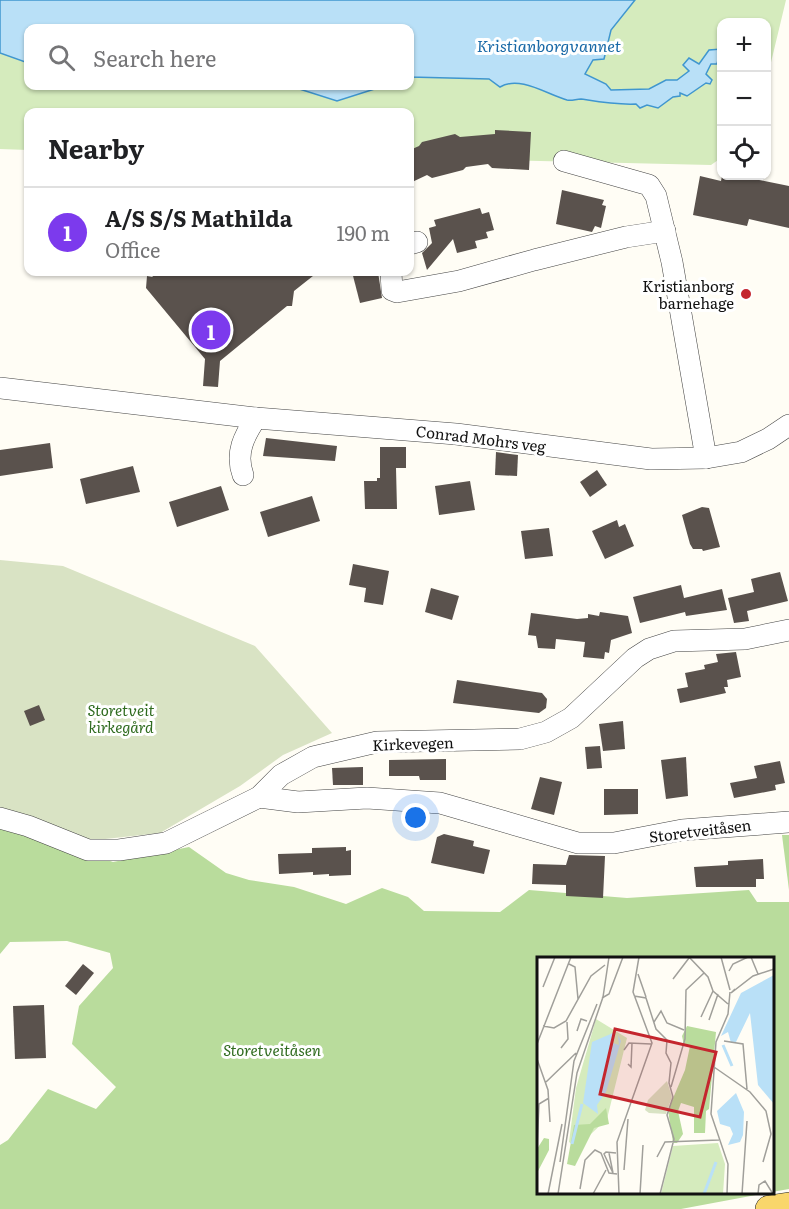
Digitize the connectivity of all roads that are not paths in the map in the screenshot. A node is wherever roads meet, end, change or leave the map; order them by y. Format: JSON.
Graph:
{"nodes":[{"id":1,"x":564,"y":161,"type":"dead end"},
{"id":2,"x":665,"y":231,"type":"junction"},
{"id":3,"x":391,"y":276,"type":"edge"},
{"id":4,"x":0,"y":388,"type":"edge"},
{"id":5,"x":256,"y":418,"type":"junction"},
{"id":6,"x":789,"y":425,"type":"edge"},
{"id":7,"x":706,"y":458,"type":"junction"},
{"id":8,"x":243,"y":475,"type":"dead end"},
{"id":9,"x":789,"y":630,"type":"edge"},
{"id":10,"x":259,"y":797,"type":"junction"},
{"id":11,"x":0,"y":819,"type":"edge"},
{"id":12,"x":789,"y":822,"type":"edge"},
{"id":13,"x":789,"y":1206,"type":"edge"},
{"id":14,"x":770,"y":1209,"type":"edge"}],
"edges":[{"from":1,"to":2,"type":"street"},
{"from":2,"to":3,"type":"street"},
{"from":2,"to":7,"type":"street"},
{"from":4,"to":5,"type":"street","name":"Conrad Mohrs veg"},
{"from":5,"to":7,"type":"street","name":"Conrad Mohrs veg"},
{"from":5,"to":8,"type":"street"},
{"from":6,"to":7,"type":"street","name":"Conrad Mohrs veg"},
{"from":9,"to":10,"type":"street","name":"Kirkevegen"},
{"from":10,"to":11,"type":"street","name":"Kirkevegen"},
{"from":10,"to":12,"type":"street","name":"Storetveitåsen"},
{"from":13,"to":14,"type":"main road"}]}
